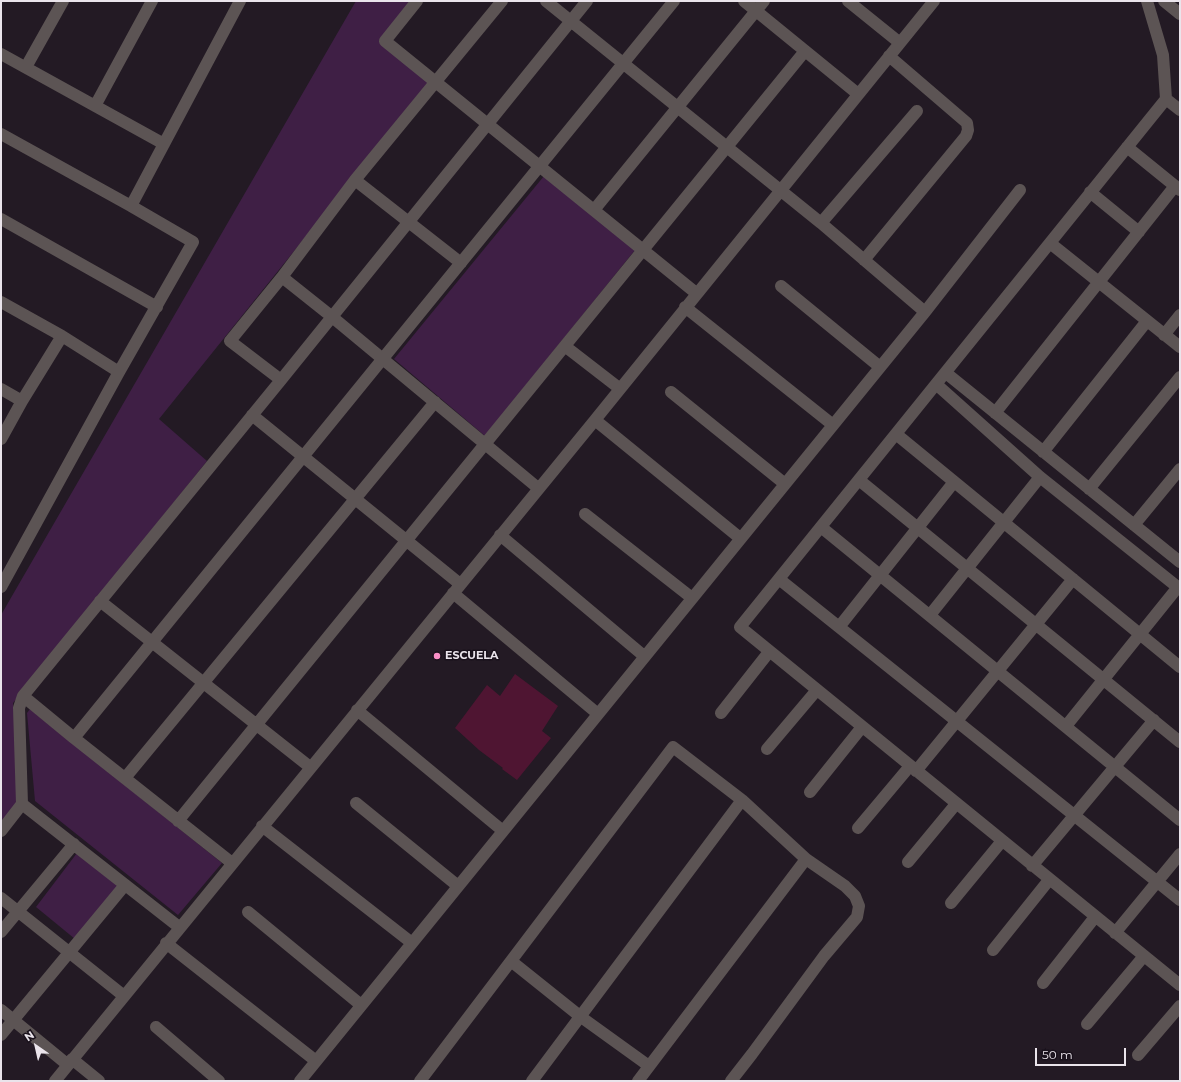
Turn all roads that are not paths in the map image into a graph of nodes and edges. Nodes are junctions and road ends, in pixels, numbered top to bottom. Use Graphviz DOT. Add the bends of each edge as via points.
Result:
graph roads {
  1 [pos="63,1"];
  2 [pos="152,1"];
  3 [pos="240,1"];
  4 [pos="417,1"];
  5 [pos="502,1"];
  6 [pos="546,1"];
  7 [pos="587,1"];
  8 [pos="674,1"];
  9 [pos="744,1"];
  10 [pos="764,1"];
  11 [pos="848,1"];
  12 [pos="934,1"];
  13 [pos="1147,1"];
  14 [pos="1164,1"];
  15 [pos="756,11"];
  16 [pos="1180,14"];
  17 [pos="571,21"];
  18 [pos="900,43"];
  19 [pos="805,51"];
  20 [pos="1,54"];
  21 [pos="889,56"];
  22 [pos="623,64"];
  23 [pos="26,67"];
  24 [pos="436,82"];
  25 [pos="858,94"];
  26 [pos="1166,99"];
  27 [pos="94,106"];
  28 [pos="677,107"];
  29 [pos="1180,110"];
  30 [pos="917,111"];
  31 [pos="487,124"];
  32 [pos="1,134"];
  33 [pos="164,144"];
  34 [pos="727,147"];
  35 [pos="1127,148"];
  36 [pos="540,166"];
  37 [pos="355,180"];
  38 [pos="1178,188"];
  39 [pos="780,190"];
  40 [pos="1020,190"];
  41 [pos="1090,192"];
  42 [pos="131,206"];
  43 [pos="594,210"];
  44 [pos="1,219"];
  45 [pos="408,222"];
  46 [pos="821,223"];
  47 [pos="1139,232"];
  48 [pos="1050,243"];
  49 [pos="644,251"];
  50 [pos="864,260"];
  51 [pos="461,263"];
  52 [pos="282,277"];
  53 [pos="1099,282"];
  54 [pos="781,286"];
  55 [pos="696,293"];
  56 [pos="1,302"];
  57 [pos="157,307"];
  58 [pos="685,307"];
  59 [pos="925,312"];
  60 [pos="1180,315"];
  61 [pos="332,316"];
  62 [pos="1148,321"];
  63 [pos="1164,335"];
  64 [pos="62,336"];
  65 [pos="566,347"];
  66 [pos="1180,347"];
  67 [pos="383,359"];
  68 [pos="880,366"];
  69 [pos="119,372"];
  70 [pos="946,373"];
  71 [pos="1180,377"];
  72 [pos="281,380"];
  73 [pos="936,384"];
  74 [pos="619,388"];
  75 [pos="1,389"];
  76 [pos="671,392"];
  77 [pos="22,401"];
  78 [pos="435,402"];
  79 [pos="995,413"];
  80 [pos="252,416"];
  81 [pos="595,420"];
  82 [pos="833,425"];
  83 [pos="896,434"];
  84 [pos="1,439"];
  85 [pos="486,445"];
  86 [pos="1043,452"];
  87 [pos="303,457"];
  88 [pos="1180,469"];
  89 [pos="1040,477"];
  90 [pos="858,480"];
  91 [pos="954,482"];
  92 [pos="785,484"];
  93 [pos="538,488"];
  94 [pos="1089,489"];
  95 [pos="355,499"];
  96 [pos="585,514"];
  97 [pos="1004,523"];
  98 [pos="1134,525"];
  99 [pos="821,527"];
  100 [pos="917,528"];
  101 [pos="500,535"];
  102 [pos="740,538"];
  103 [pos="407,541"];
  104 [pos="1180,562"];
  105 [pos="968,569"];
  106 [pos="880,574"];
  107 [pos="779,579"];
  108 [pos="1073,579"];
  109 [pos="1,586"];
  110 [pos="1179,588"];
  111 [pos="456,589"];
  112 [pos="692,598"];
  113 [pos="100,601"];
  114 [pos="930,615"];
  115 [pos="1036,624"];
  116 [pos="839,626"];
  117 [pos="1140,634"];
  118 [pos="152,642"];
  119 [pos="769,652"];
  120 [pos="644,656"];
  121 [pos="1180,667"];
  122 [pos="998,671"];
  123 [pos="1104,680"];
  124 [pos="203,683"];
  125 [pos="816,691"];
  126 [pos="23,696"];
  127 [pos="357,710"];
  128 [pos="721,713"];
  129 [pos="598,714"];
  130 [pos="1154,720"];
  131 [pos="957,722"];
  132 [pos="256,725"];
  133 [pos="1066,726"];
  134 [pos="862,727"];
  135 [pos="74,738"];
  136 [pos="1180,742"];
  137 [pos="767,749"];
  138 [pos="310,767"];
  139 [pos="1115,767"];
  140 [pos="913,769"];
  141 [pos="125,778"];
  142 [pos="810,792"];
  143 [pos="742,800"];
  144 [pos="356,803"];
  145 [pos="22,804"];
  146 [pos="956,804"];
  147 [pos="1074,815"];
  148 [pos="1180,820"];
  149 [pos="178,821"];
  150 [pos="262,826"];
  151 [pos="858,828"];
  152 [pos="1,830"];
  153 [pos="503,831"];
  154 [pos="1002,841"];
  155 [pos="74,844"];
  156 [pos="1180,854"];
  157 [pos="806,859"];
  158 [pos="908,862"];
  159 [pos="232,864"];
  160 [pos="1032,866"];
  161 [pos="1049,880"];
  162 [pos="1157,882"];
  163 [pos="125,885"];
  164 [pos="458,886"];
  165 [pos="1,898"];
  166 [pos="1180,900"];
  167 [pos="951,904"];
  168 [pos="18,912"];
  169 [pos="248,912"];
  170 [pos="1095,918"];
  171 [pos="180,927"];
  172 [pos="1,932"];
  173 [pos="1115,933"];
  174 [pos="412,943"];
  175 [pos="166,944"];
  176 [pos="993,950"];
  177 [pos="69,953"];
  178 [pos="1144,956"];
  179 [pos="511,961"];
  180 [pos="1042,983"];
  181 [pos="1180,985"];
  182 [pos="124,996"];
  183 [pos="361,1005"];
  184 [pos="1180,1006"];
  185 [pos="1,1010"];
  186 [pos="581,1017"];
  187 [pos="13,1020"];
  188 [pos="1087,1024"];
  189 [pos="156,1027"];
  190 [pos="1,1035"];
  191 [pos="1138,1055"];
  192 [pos="316,1061"];
  193 [pos="70,1062"];
  194 [pos="649,1066"];
  195 [pos="54,1081"];
  196 [pos="99,1081"];
  197 [pos="219,1081"];
  198 [pos="300,1081"];
  199 [pos="420,1081"];
  200 [pos="532,1081"];
  201 [pos="638,1081"];
  202 [pos="731,1081"];
  1 -- 23 [label="street"];
  2 -- 27 [label="street"];
  3 -- 33 [label="street"];
  4 -- 24 [label="street" via="385,41"];
  5 -- 24 [label="street"];
  6 -- 17 [label="street"];
  7 -- 17 [label="street"];
  8 -- 22 [label="street"];
  9 -- 15 [label="street"];
  10 -- 15 [label="street"];
  11 -- 18 [label="street"];
  12 -- 18 [label="street"];
  13 -- 26 [label="street" via="1163,55"];
  14 -- 16 [label="street"];
  15 -- 19 [label="street"];
  15 -- 28 [label="street"];
  17 -- 22 [label="street"];
  17 -- 31 [label="street"];
  18 -- 21 [label="street"];
  19 -- 25 [label="street"];
  19 -- 34 [label="street"];
  20 -- 23 [label="street"];
  21 -- 25 [label="street"];
  21 -- 50 [label="street" via="966,123 968,130 966,136"];
  22 -- 28 [label="street"];
  22 -- 36 [label="street"];
  23 -- 27 [label="street"];
  24 -- 31 [label="street"];
  24 -- 37 [label="street"];
  25 -- 39 [label="street"];
  26 -- 29 [label="street"];
  26 -- 35 [label="street"];
  27 -- 33 [label="street"];
  28 -- 34 [label="street"];
  28 -- 43 [label="street"];
  30 -- 46 [label="street"];
  31 -- 36 [label="street"];
  31 -- 45 [label="street"];
  32 -- 42 [label="street"];
  33 -- 42 [label="street"];
  34 -- 39 [label="street"];
  34 -- 49 [label="street"];
  35 -- 38 [label="street"];
  35 -- 41 [label="street"];
  36 -- 43 [label="street"];
  36 -- 51 [label="street"];
  37 -- 45 [label="street"];
  37 -- 52 [label="street"];
  38 -- 47 [label="street"];
  39 -- 46 [label="street"];
  39 -- 55 [label="street"];
  40 -- 59 [label="street"];
  41 -- 47 [label="street"];
  41 -- 48 [label="street"];
  42 -- 57 [label="street" via="193,242"];
  43 -- 49 [label="street"];
  44 -- 57 [label="street"];
  45 -- 51 [label="street"];
  45 -- 61 [label="street"];
  46 -- 50 [label="street"];
  47 -- 53 [label="street"];
  48 -- 53 [label="street"];
  48 -- 70 [label="street"];
  49 -- 55 [label="street"];
  49 -- 65 [label="street"];
  50 -- 59 [label="street"];
  51 -- 67 [label="street"];
  52 -- 61 [label="street"];
  52 -- 72 [label="street" via="230,341"];
  53 -- 62 [label="street"];
  53 -- 79 [label="street"];
  54 -- 68 [label="street"];
  55 -- 58 [label="street"];
  56 -- 64 [label="street"];
  57 -- 69 [label="street"];
  58 -- 74 [label="street"];
  58 -- 82 [label="street"];
  59 -- 68 [label="street"];
  60 -- 63 [label="street"];
  61 -- 67 [label="street"];
  61 -- 72 [label="street"];
  62 -- 63 [label="street"];
  62 -- 86 [label="street"];
  63 -- 66 [label="street"];
  64 -- 69 [label="street"];
  64 -- 77 [label="street"];
  65 -- 74 [label="street"];
  65 -- 85 [label="street"];
  67 -- 78 [label="street"];
  67 -- 87 [label="street"];
  68 -- 82 [label="street"];
  69 -- 109 [label="street"];
  70 -- 73 [label="street"];
  70 -- 79 [label="street"];
  71 -- 94 [label="street"];
  72 -- 80 [label="street"];
  73 -- 83 [label="street"];
  73 -- 89 [label="street"];
  74 -- 81 [label="street"];
  75 -- 77 [label="street"];
  76 -- 92 [label="street"];
  77 -- 84 [label="street"];
  78 -- 85 [label="street"];
  78 -- 95 [label="street"];
  79 -- 86 [label="street"];
  80 -- 87 [label="street"];
  80 -- 113 [label="street"];
  81 -- 93 [label="street"];
  81 -- 102 [label="street"];
  82 -- 92 [label="street"];
  83 -- 90 [label="street"];
  83 -- 91 [label="street"];
  85 -- 93 [label="street"];
  85 -- 103 [label="street"];
  86 -- 94 [label="street"];
  87 -- 95 [label="street"];
  87 -- 118 [label="street"];
  88 -- 98 [label="street"];
  89 -- 97 [label="street"];
  89 -- 110 [label="street"];
  90 -- 99 [label="street"];
  90 -- 100 [label="street"];
  91 -- 97 [label="street"];
  91 -- 100 [label="street"];
  92 -- 102 [label="street"];
  93 -- 101 [label="street"];
  94 -- 98 [label="street"];
  95 -- 103 [label="street"];
  95 -- 124 [label="street"];
  96 -- 112 [label="street"];
  97 -- 105 [label="street"];
  97 -- 108 [label="street"];
  98 -- 104 [label="street"];
  99 -- 106 [label="street"];
  99 -- 107 [label="street"];
  100 -- 105 [label="street"];
  100 -- 106 [label="street"];
  101 -- 111 [label="street"];
  101 -- 120 [label="street"];
  102 -- 112 [label="street"];
  103 -- 111 [label="street"];
  103 -- 132 [label="street"];
  105 -- 114 [label="street"];
  105 -- 115 [label="street"];
  106 -- 114 [label="street"];
  106 -- 116 [label="street"];
  107 -- 116 [label="street"];
  107 -- 119 [label="street" via="740,627"];
  108 -- 115 [label="street"];
  108 -- 117 [label="street"];
  110 -- 117 [label="street"];
  111 -- 127 [label="street"];
  111 -- 129 [label="street"];
  112 -- 120 [label="street"];
  113 -- 118 [label="street"];
  113 -- 126 [label="street"];
  114 -- 122 [label="street"];
  115 -- 122 [label="street"];
  115 -- 123 [label="street"];
  116 -- 131 [label="street"];
  117 -- 121 [label="street"];
  117 -- 123 [label="street"];
  118 -- 124 [label="street"];
  118 -- 135 [label="street"];
  119 -- 125 [label="street"];
  119 -- 128 [label="street"];
  120 -- 129 [label="street"];
  122 -- 131 [label="street"];
  122 -- 133 [label="street"];
  123 -- 130 [label="street"];
  123 -- 133 [label="street"];
  124 -- 132 [label="street"];
  124 -- 141 [label="street"];
  125 -- 134 [label="street"];
  125 -- 137 [label="street"];
  126 -- 135 [label="street"];
  126 -- 145 [label="street" via="19,708"];
  127 -- 138 [label="street"];
  127 -- 153 [label="street"];
  129 -- 153 [label="street"];
  130 -- 136 [label="street"];
  130 -- 139 [label="street"];
  131 -- 140 [label="street"];
  131 -- 147 [label="street"];
  132 -- 138 [label="street"];
  132 -- 149 [label="street"];
  133 -- 139 [label="street"];
  134 -- 140 [label="street"];
  134 -- 142 [label="street"];
  135 -- 141 [label="street"];
  138 -- 150 [label="street"];
  139 -- 147 [label="street"];
  139 -- 148 [label="street"];
  140 -- 146 [label="street"];
  140 -- 151 [label="street"];
  141 -- 149 [label="street"];
  143 -- 157 [label="street"];
  143 -- 179 [label="street" via="673,747"];
  143 -- 186 [label="street"];
  144 -- 164 [label="street"];
  145 -- 152 [label="street"];
  145 -- 155 [label="street"];
  146 -- 154 [label="street"];
  146 -- 158 [label="street"];
  147 -- 160 [label="street"];
  147 -- 162 [label="street"];
  149 -- 159 [label="street"];
  150 -- 159 [label="street"];
  150 -- 174 [label="street"];
  153 -- 164 [label="street"];
  154 -- 160 [label="street"];
  154 -- 167 [label="street"];
  155 -- 163 [label="street"];
  155 -- 168 [label="street"];
  156 -- 162 [label="street"];
  157 -- 194 [label="street"];
  157 -- 202 [label="street" via="855,896 860,906 857,917 824,956"];
  159 -- 171 [label="street"];
  160 -- 161 [label="street"];
  161 -- 170 [label="street"];
  161 -- 176 [label="street"];
  162 -- 166 [label="street"];
  162 -- 173 [label="street"];
  163 -- 171 [label="street"];
  163 -- 177 [label="street"];
  164 -- 174 [label="street"];
  165 -- 168 [label="street"];
  168 -- 172 [label="street"];
  168 -- 177 [label="street"];
  169 -- 183 [label="street"];
  170 -- 173 [label="street"];
  170 -- 180 [label="street"];
  171 -- 175 [label="street"];
  173 -- 178 [label="street"];
  174 -- 183 [label="street"];
  175 -- 182 [label="street"];
  175 -- 192 [label="street"];
  177 -- 182 [label="street"];
  177 -- 187 [label="street"];
  178 -- 181 [label="street"];
  178 -- 188 [label="street"];
  179 -- 186 [label="street"];
  179 -- 199 [label="street"];
  182 -- 193 [label="street"];
  183 -- 192 [label="street"];
  184 -- 191 [label="street"];
  185 -- 187 [label="street"];
  186 -- 194 [label="street"];
  186 -- 200 [label="street"];
  187 -- 190 [label="street"];
  187 -- 193 [label="street"];
  189 -- 197 [label="street"];
  192 -- 198 [label="street"];
  193 -- 195 [label="street"];
  193 -- 196 [label="street"];
  194 -- 201 [label="street"];
}
